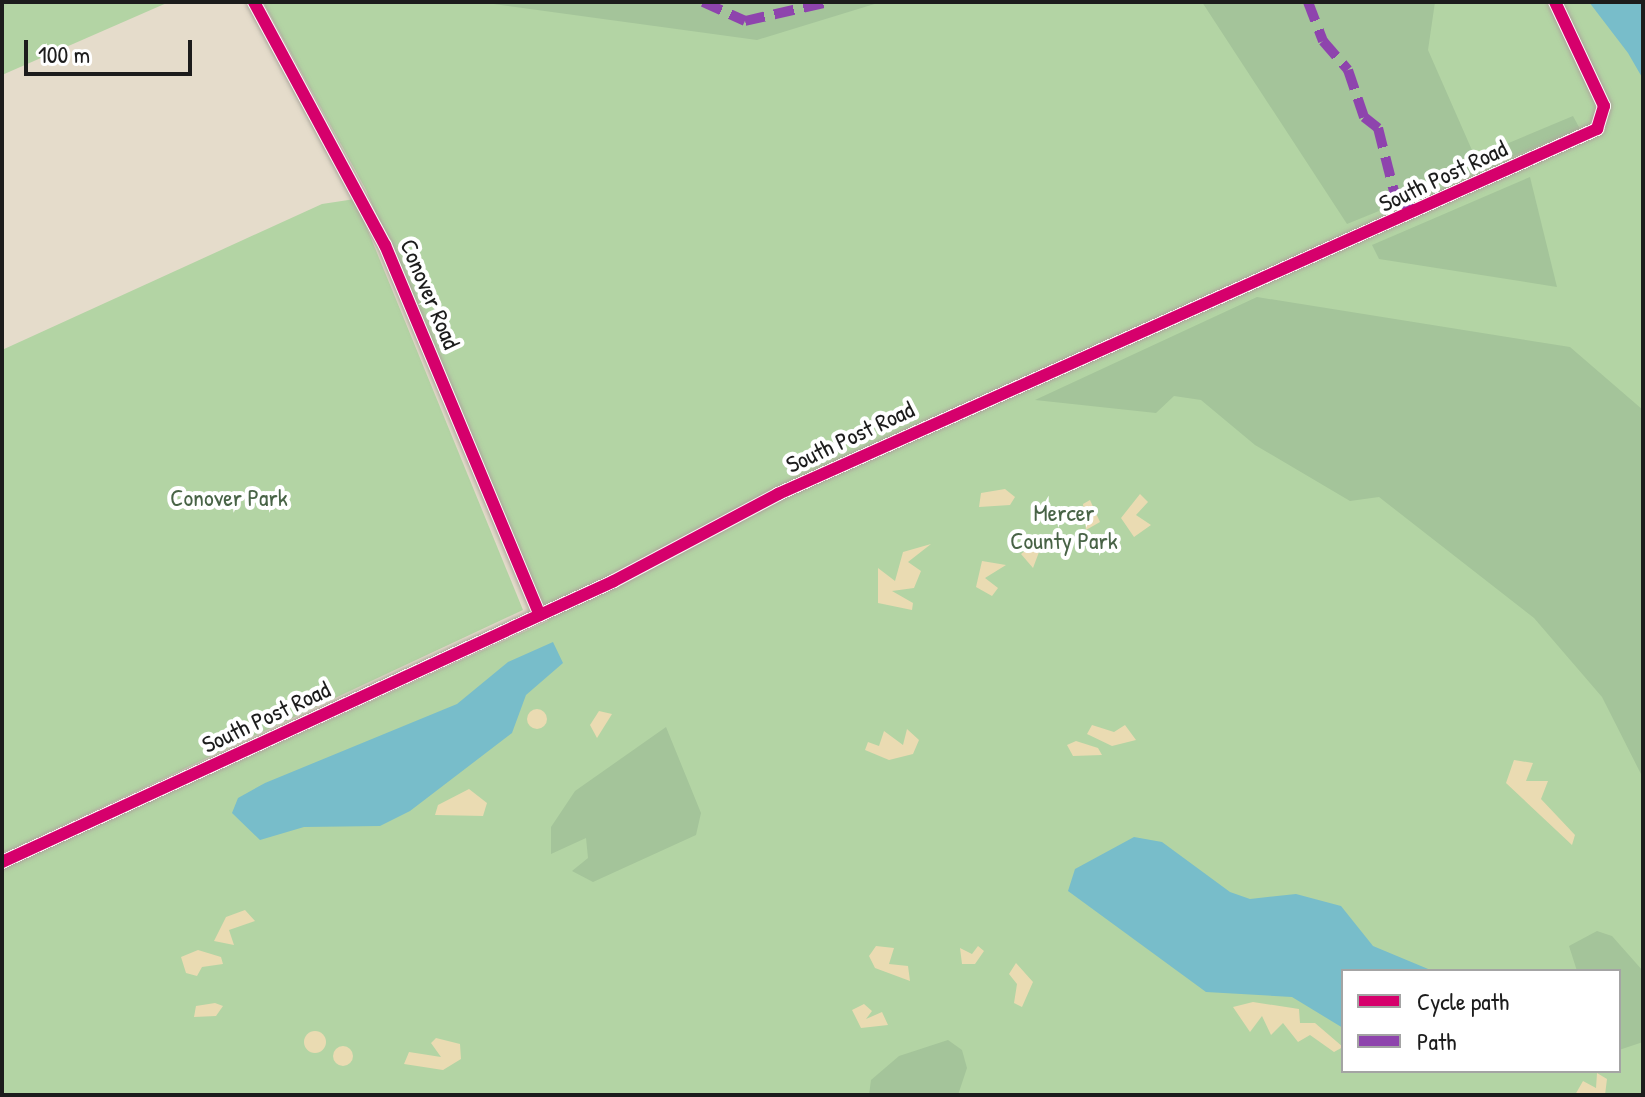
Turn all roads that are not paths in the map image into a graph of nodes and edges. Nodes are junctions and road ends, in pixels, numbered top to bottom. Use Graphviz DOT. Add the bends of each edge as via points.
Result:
graph roads {
  1 [pos="254,2"];
  2 [pos="1555,2"];
  3 [pos="540,615"];
  4 [pos="2,862"];
  1 -- 3 [label="street, Conover Road" via="385,245"];
  2 -- 3 [label="street, South Post Road" via="1604,106 1597,129 820,475"];
  3 -- 4 [label="street, South Post Road"];
}
